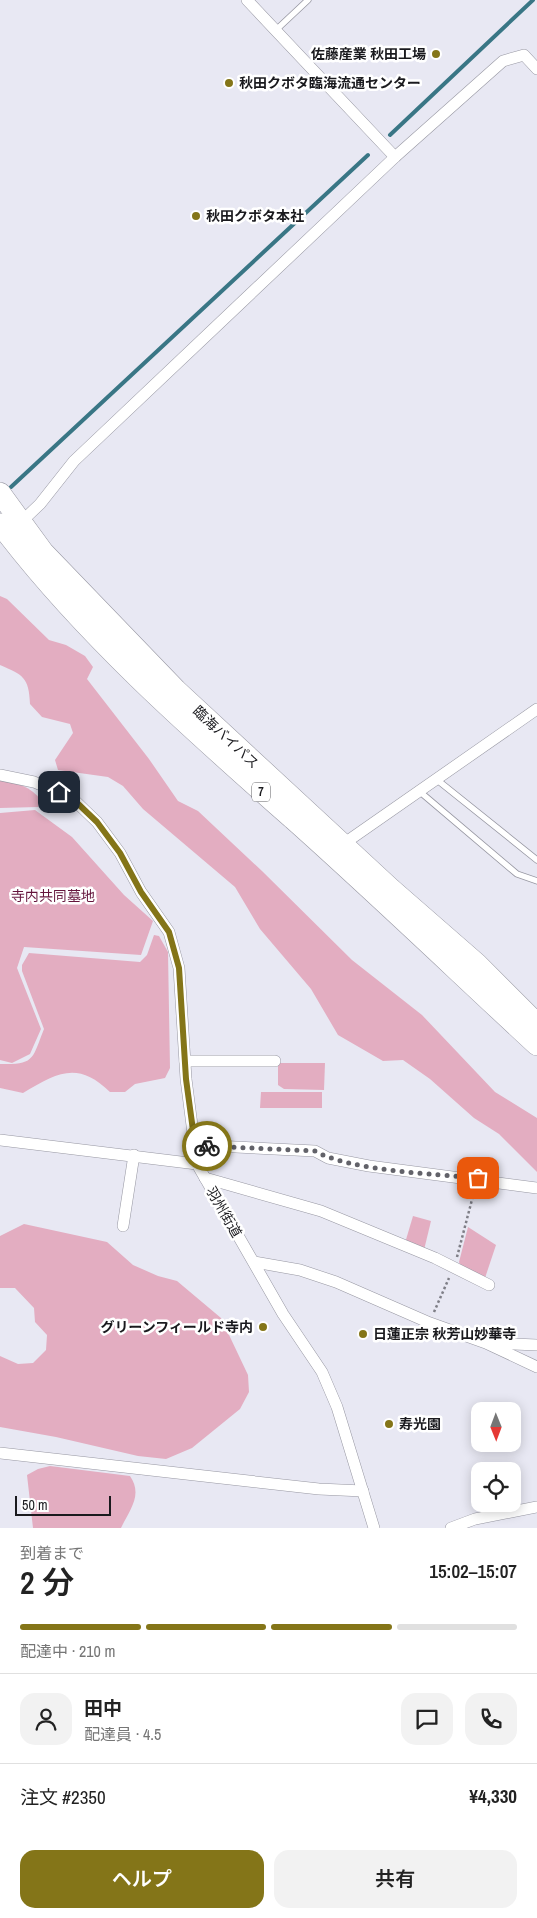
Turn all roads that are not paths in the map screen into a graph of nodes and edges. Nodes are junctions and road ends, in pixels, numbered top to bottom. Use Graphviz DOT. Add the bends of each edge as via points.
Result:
graph roads {
  1 [pos="247,0"];
  2 [pos="308,0"];
  3 [pos="276,30"];
  4 [pos="537,68"];
  5 [pos="395,157"];
  6 [pos="0,493"];
  7 [pos="10,527"];
  8 [pos="537,709"];
  9 [pos="0,775"];
  10 [pos="436,779"];
  11 [pos="419,791"];
  12 [pos="336,849"];
  13 [pos="537,860"];
  14 [pos="537,881"];
  15 [pos="537,1024"];
  16 [pos="537,1046"];
  17 [pos="185,1061"];
  18 [pos="275,1061"];
  19 [pos="0,1140"];
  20 [pos="195,1145"];
  21 [pos="134,1155"];
  22 [pos="197,1164"];
  23 [pos="205,1178"];
  24 [pos="537,1188"];
  25 [pos="123,1226"];
  26 [pos="254,1262"];
  27 [pos="489,1285"];
  28 [pos="486,1343"];
  29 [pos="537,1345"];
  30 [pos="537,1367"];
  31 [pos="0,1453"];
  32 [pos="363,1491"];
  33 [pos="537,1507"];
  34 [pos="374,1528"];
  35 [pos="451,1528"];
  1 -- 3 [label="street"];
  2 -- 3 [label="lane"];
  3 -- 5 [label="street"];
  4 -- 5 [label="street" via="524,55 503,62"];
  5 -- 7 [label="street" via="74,461 40,504"];
  6 -- 7 [label="highway, 臨海バイパス / 7"];
  7 -- 12 [label="highway, 臨海バイパス / 7" via="44,578 214,751"];
  8 -- 10 [label="street"];
  9 -- 17 [label="street, 羽州街道" via="34,782 72,798 97,822 120,853 141,892 169,932 179,968"];
  10 -- 11 [label="street"];
  10 -- 13 [label="lane"];
  11 -- 12 [label="street"];
  11 -- 14 [label="lane" via="517,874"];
  12 -- 15 [label="highway, 臨海バイパス / 7" via="477,964"];
  12 -- 16 [label="highway, 臨海バイパス / 7"];
  17 -- 18 [label="street"];
  17 -- 20 [label="street, 羽州街道"];
  19 -- 21 [label="street"];
  20 -- 22 [label="street, 羽州街道"];
  20 -- 24 [label="street" via="315,1151 328,1158 369,1166"];
  21 -- 22 [label="street"];
  21 -- 25 [label="street"];
  22 -- 23 [label="street, 羽州街道"];
  23 -- 26 [label="street, 羽州街道"];
  23 -- 27 [label="street" via="321,1211"];
  26 -- 28 [label="street" via="300,1270 336,1282 430,1323"];
  26 -- 32 [label="street, 羽州街道" via="283,1314 322,1372 337,1407"];
  28 -- 29 [label="street"];
  28 -- 30 [label="street"];
  31 -- 32 [label="street"];
  32 -- 34 [label="street, 羽州街道"];
  33 -- 35 [label="street" via="475,1519"];
}
